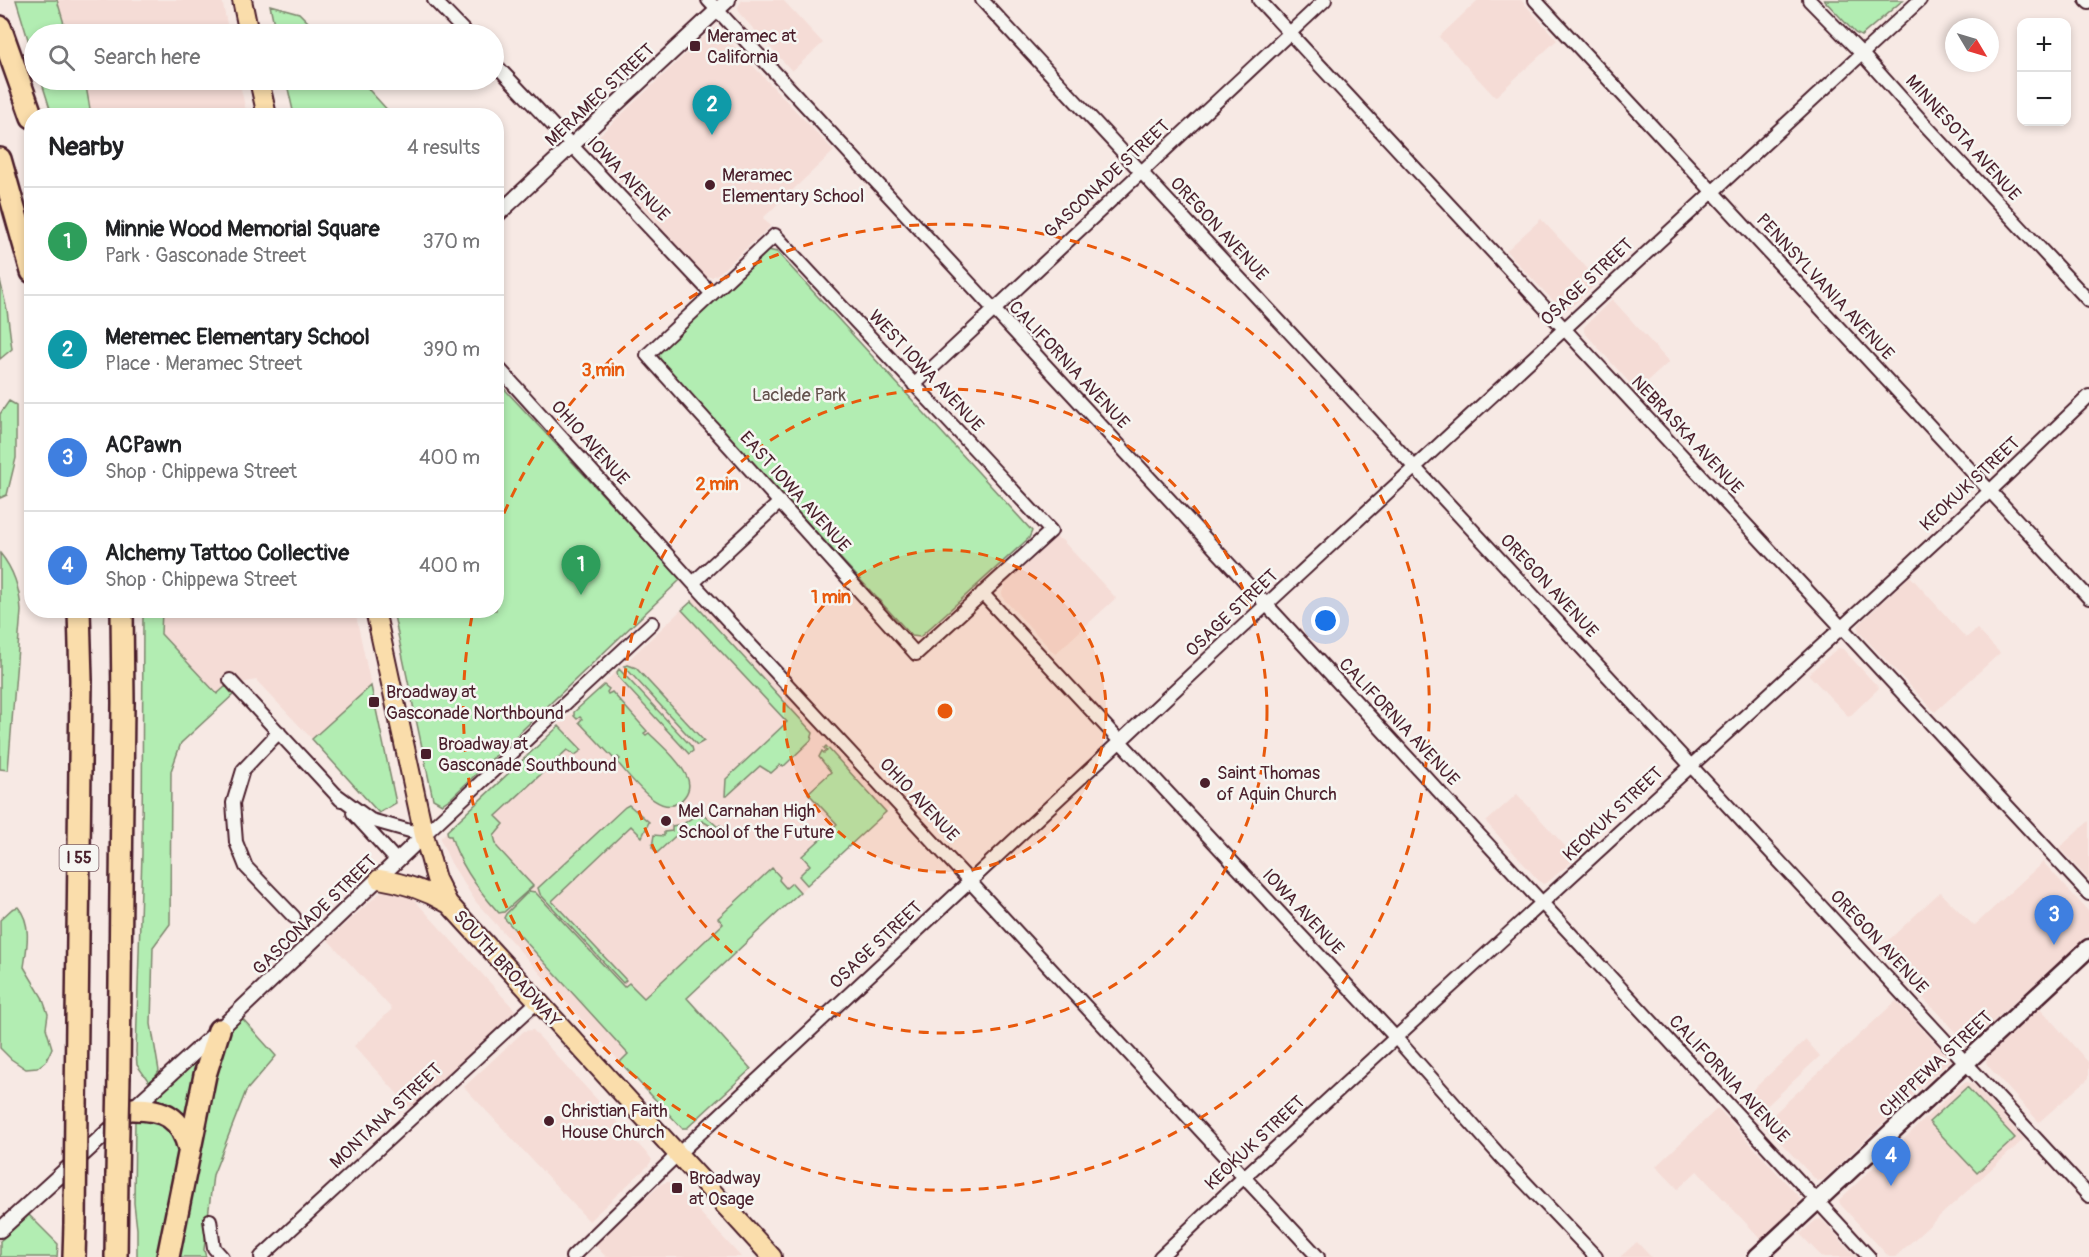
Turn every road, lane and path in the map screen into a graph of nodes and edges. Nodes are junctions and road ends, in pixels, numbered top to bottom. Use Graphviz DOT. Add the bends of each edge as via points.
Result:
graph roads {
  1 [pos="242,0"];
  2 [pos="434,0"];
  3 [pos="728,0"];
  4 [pos="982,0"];
  5 [pos="1259,0"];
  6 [pos="1325,0"];
  7 [pos="1535,0"];
  8 [pos="1809,0"];
  9 [pos="1920,0"];
  10 [pos="712,5"];
  11 [pos="247,24"];
  12 [pos="457,24"];
  13 [pos="0,27"];
  14 [pos="1290,33"];
  15 [pos="1862,54"];
  16 [pos="504,74"];
  17 [pos="261,90"];
  18 [pos="29,108"];
  19 [pos="265,108"];
  20 [pos="571,146"];
  21 [pos="0,159"];
  22 [pos="1142,172"];
  23 [pos="1712,191"];
  24 [pos="504,209"];
  25 [pos="24,244"];
  26 [pos="712,294"];
  27 [pos="2089,301"];
  28 [pos="994,310"];
  29 [pos="1564,328"];
  30 [pos="504,374"];
  31 [pos="914,385"];
  32 [pos="2089,396"];
  33 [pos="1416,468"];
  34 [pos="1990,491"];
  35 [pos="780,502"];
  36 [pos="693,583"];
  37 [pos="982,593"];
  38 [pos="2089,598"];
  39 [pos="1267,604"];
  40 [pos="80,618"];
  41 [pos="122,618"];
  42 [pos="377,618"];
  43 [pos="652,623"];
  44 [pos="1841,628"];
  45 [pos="231,680"];
  46 [pos="279,732"];
  47 [pos="1120,742"];
  48 [pos="1691,766"];
  49 [pos="337,795"];
  50 [pos="424,835"];
  51 [pos="397,861"];
  52 [pos="379,879"];
  53 [pos="970,882"];
  54 [pos="2089,894"];
  55 [pos="448,903"];
  56 [pos="1542,903"];
  57 [pos="294,917"];
  58 [pos="2089,948"];
  59 [pos="537,1002"];
  60 [pos="219,1030"];
  61 [pos="1396,1038"];
  62 [pos="1965,1063"];
  63 [pos="133,1109"];
  64 [pos="189,1149"];
  65 [pos="677,1155"];
  66 [pos="1244,1177"];
  67 [pos="2089,1196"];
  68 [pos="1818,1201"];
  69 [pos="210,1220"];
  70 [pos="0,1230"];
  71 [pos="74,1257"];
  72 [pos="116,1257"];
  73 [pos="168,1257"];
  74 [pos="222,1257"];
  75 [pos="261,1257"];
  76 [pos="572,1257"];
  77 [pos="772,1257"];
  78 [pos="1160,1257"];
  79 [pos="1318,1257"];
  80 [pos="1596,1257"];
  81 [pos="1757,1257"];
  82 [pos="1869,1257"];
  1 -- 11 [label="main road"];
  2 -- 12 [label="street"];
  3 -- 10 [label="street, MERAMEC STREET"];
  4 -- 22 [label="street, OREGON AVENUE"];
  5 -- 14 [label="street, NEBRASKA AVENUE"];
  6 -- 14 [label="street, GASCONADE STREET"];
  7 -- 23 [label="street, PENNSYLVANIA AVENUE"];
  8 -- 15 [label="street, MINNESOTA AVENUE"];
  9 -- 15 [label="street, OSAGE STREET"];
  10 -- 20 [label="street, MERAMEC STREET"];
  10 -- 28 [label="street, CALIFORNIA AVENUE"];
  13 -- 18 [label="highway"];
  14 -- 22 [label="street, GASCONADE STREET"];
  14 -- 29 [label="street, NEBRASKA AVENUE"];
  15 -- 23 [label="street, OSAGE STREET"];
  15 -- 27 [label="street, MINNESOTA AVENUE"];
  16 -- 20 [label="street, IOWA AVENUE"];
  17 -- 19 [label="main road"];
  20 -- 24 [label="street, MERAMEC STREET"];
  20 -- 26 [label="street, IOWA AVENUE"];
  21 -- 25 [label="highway"];
  22 -- 28 [label="street, GASCONADE STREET"];
  22 -- 33 [label="street, OREGON AVENUE"];
  23 -- 29 [label="street, OSAGE STREET"];
  23 -- 34 [label="street, PENNSYLVANIA AVENUE"];
  26 -- 31 [label="street, WEST IOWA AVENUE" via="775,235"];
  26 -- 35 [label="street, EAST IOWA AVENUE" via="647,355"];
  28 -- 31 [label="street, GASCONADE STREET"];
  28 -- 39 [label="street, CALIFORNIA AVENUE"];
  29 -- 33 [label="street, OSAGE STREET"];
  29 -- 44 [label="street, NEBRASKA AVENUE"];
  30 -- 36 [label="street, OHIO AVENUE"];
  31 -- 37 [label="street, WEST IOWA AVENUE" via="1051,531"];
  32 -- 34 [label="street, KEOKUK STREET"];
  33 -- 39 [label="street, OSAGE STREET"];
  33 -- 48 [label="street, OREGON AVENUE"];
  34 -- 38 [label="street, PENNSYLVANIA AVENUE"];
  34 -- 44 [label="street, KEOKUK STREET"];
  35 -- 36 [label="street"];
  35 -- 37 [label="street, EAST IOWA AVENUE" via="916,654"];
  36 -- 53 [label="street, OHIO AVENUE"];
  37 -- 47 [label="street, IOWA AVENUE"];
  39 -- 47 [label="street, OSAGE STREET"];
  39 -- 56 [label="street, CALIFORNIA AVENUE"];
  40 -- 71 [label="highway, I 55, bridge"];
  41 -- 72 [label="highway, I 55, bridge"];
  42 -- 50 [label="main road, SOUTH BROADWAY"];
  43 -- 50 [label="street, GASCONADE STREET"];
  44 -- 48 [label="street, KEOKUK STREET"];
  44 -- 54 [label="street, NEBRASKA AVENUE"];
  45 -- 46 [label="street"];
  46 -- 49 [label="street"];
  46 -- 57 [label="street" via="243,770 233,803 236,842 246,867"];
  47 -- 53 [label="street, OSAGE STREET"];
  47 -- 61 [label="street, IOWA AVENUE"];
  48 -- 56 [label="street, KEOKUK STREET"];
  48 -- 62 [label="street, OREGON AVENUE"];
  49 -- 50 [label="street" via="371,820"];
  49 -- 51 [label="street"];
  50 -- 51 [label="street, GASCONADE STREET"];
  50 -- 55 [label="main road, SOUTH BROADWAY" via="436,879"];
  51 -- 52 [label="street, GASCONADE STREET"];
  52 -- 55 [label="main road" via="406,883"];
  52 -- 60 [label="street, GASCONADE STREET"];
  53 -- 65 [label="street, OSAGE STREET"];
  53 -- 66 [label="street, OHIO AVENUE"];
  55 -- 59 [label="main road, SOUTH BROADWAY"];
  56 -- 61 [label="street, KEOKUK STREET"];
  56 -- 68 [label="street, CALIFORNIA AVENUE"];
  58 -- 62 [label="main road, CHIPPEWA STREET"];
  59 -- 65 [label="main road, SOUTH BROADWAY"];
  59 -- 75 [label="street, MONTANA STREET"];
  60 -- 63 [label="street, GASCONADE STREET"];
  60 -- 64 [label="highway"];
  61 -- 66 [label="street, KEOKUK STREET"];
  61 -- 80 [label="street, IOWA AVENUE"];
  62 -- 67 [label="street, OREGON AVENUE"];
  62 -- 68 [label="main road, CHIPPEWA STREET"];
  63 -- 64 [label="highway" via="153,1109 171,1118 182,1130"];
  63 -- 70 [label="street, GASCONADE STREET"];
  64 -- 73 [label="highway"];
  65 -- 76 [label="street, OSAGE STREET"];
  65 -- 77 [label="main road, SOUTH BROADWAY"];
  66 -- 78 [label="street, KEOKUK STREET"];
  66 -- 79 [label="street, OHIO AVENUE"];
  68 -- 81 [label="main road, CHIPPEWA STREET"];
  68 -- 82 [label="street, CALIFORNIA AVENUE"];
  69 -- 74 [label="street" via="214,1248"];
}
